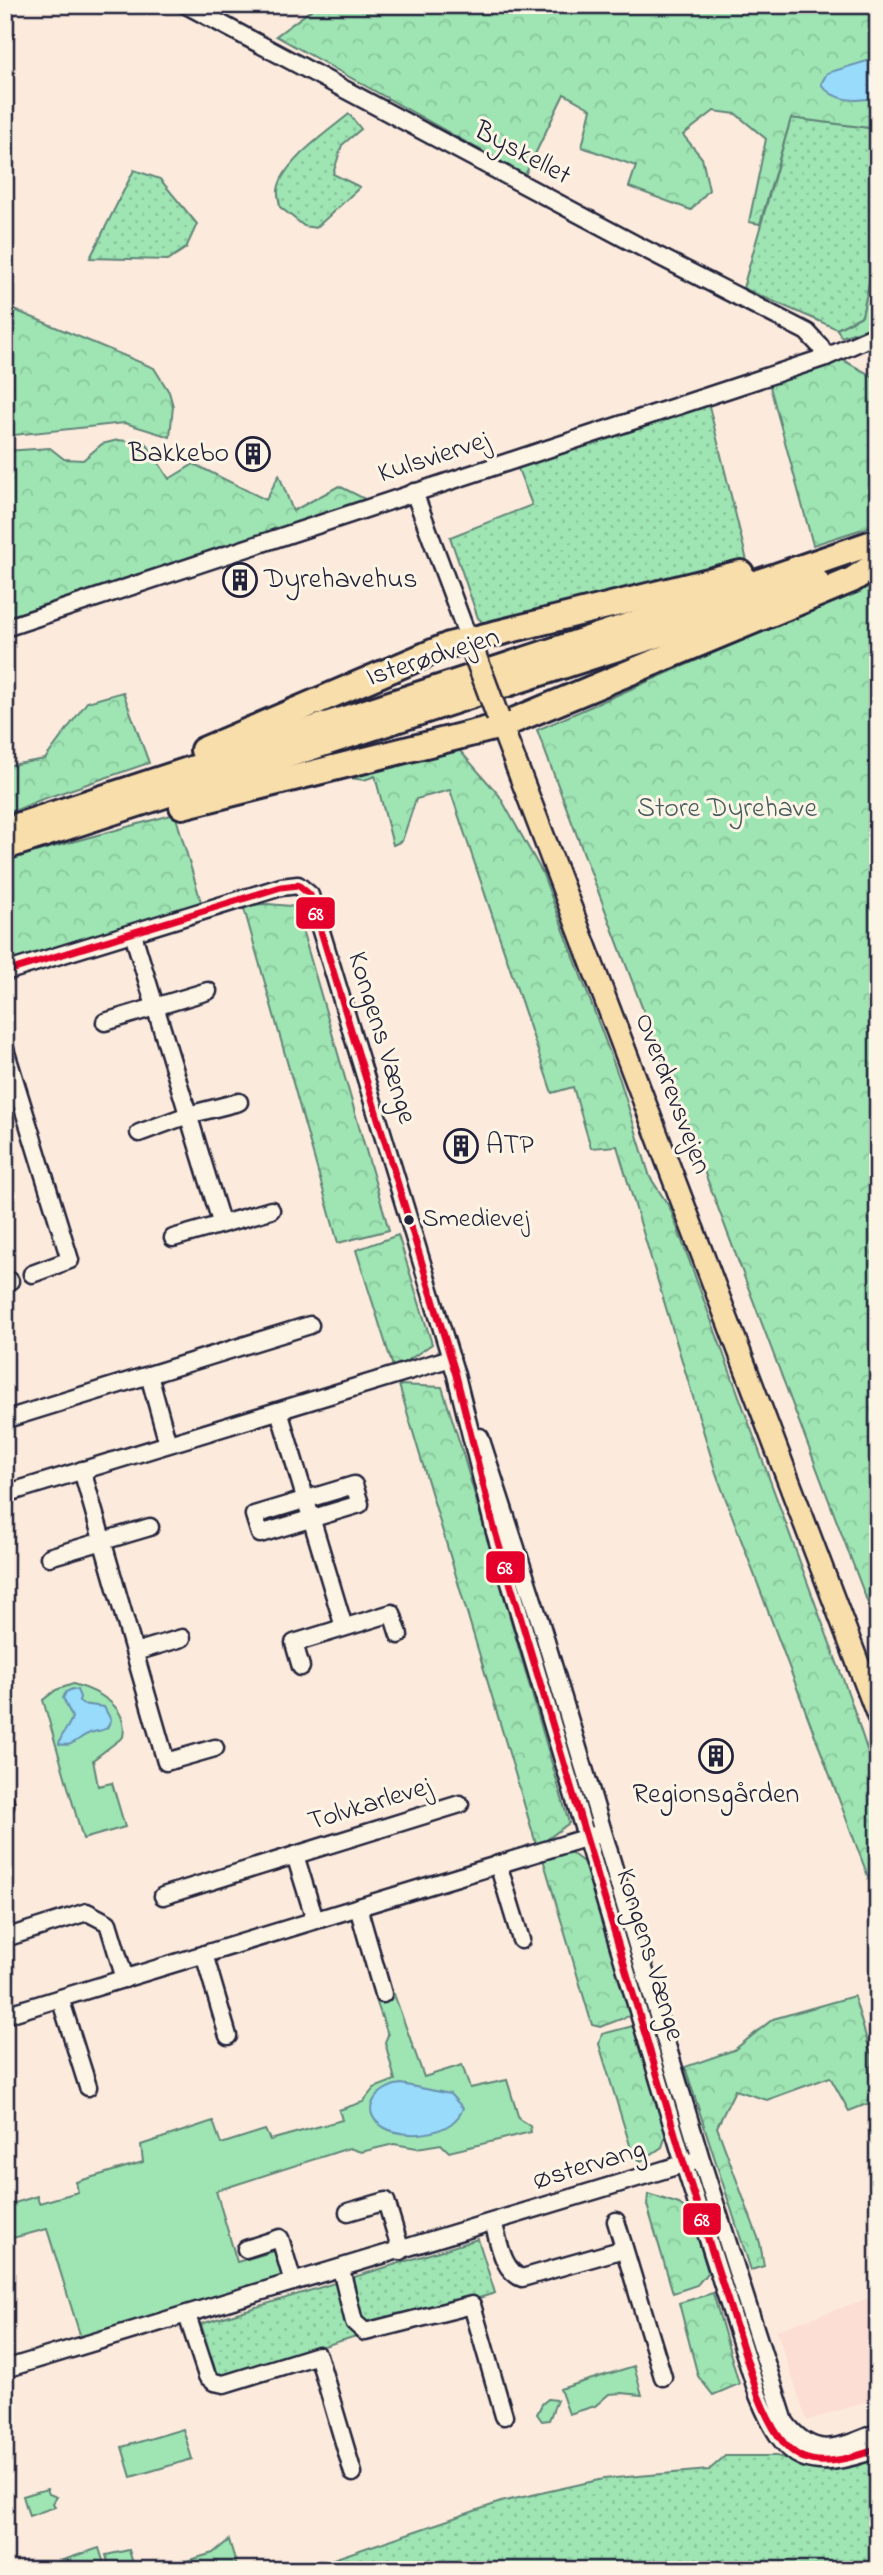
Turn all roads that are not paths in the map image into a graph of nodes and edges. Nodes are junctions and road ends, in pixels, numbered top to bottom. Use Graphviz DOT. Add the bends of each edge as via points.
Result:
graph roads {
  1 [pos="186,5"];
  2 [pos="878,334"];
  3 [pos="826,357"];
  4 [pos="414,492"];
  5 [pos="878,541"];
  6 [pos="823,560"];
  7 [pos="878,561"];
  8 [pos="5,628"];
  9 [pos="471,645"];
  10 [pos="500,722"];
  11 [pos="64,819"];
  12 [pos="5,830"];
  13 [pos="5,847"];
  14 [pos="133,934"];
  15 [pos="5,972"];
  16 [pos="208,991"];
  17 [pos="156,1005"];
  18 [pos="105,1022"];
  19 [pos="5,1049"];
  20 [pos="239,1102"];
  21 [pos="188,1115"];
  22 [pos="139,1133"];
  23 [pos="271,1210"];
  24 [pos="221,1222"];
  25 [pos="173,1238"];
  26 [pos="32,1274"];
  27 [pos="310,1325"];
  28 [pos="451,1358"];
  29 [pos="149,1375"];
  30 [pos="456,1376"];
  31 [pos="279,1411"];
  32 [pos="10,1418"];
  33 [pos="168,1444"];
  34 [pos="82,1470"];
  35 [pos="5,1494"];
  36 [pos="305,1499"];
  37 [pos="311,1518"];
  38 [pos="150,1527"];
  39 [pos="103,1541"];
  40 [pos="49,1557"];
  41 [pos="344,1628"];
  42 [pos="399,1635"];
  43 [pos="182,1638"];
  44 [pos="135,1652"];
  45 [pos="301,1667"];
  46 [pos="878,1716"];
  47 [pos="215,1748"];
  48 [pos="460,1804"];
  49 [pos="604,1832"];
  50 [pos="586,1838"];
  51 [pos="295,1855"];
  52 [pos="498,1864"];
  53 [pos="163,1896"];
  54 [pos="358,1907"];
  55 [pos="315,1920"];
  56 [pos="5,1938"];
  57 [pos="521,1940"];
  58 [pos="204,1954"];
  59 [pos="125,1979"];
  60 [pos="383,1994"];
  61 [pos="60,1998"];
  62 [pos="5,2015"];
  63 [pos="228,2036"];
  64 [pos="88,2087"];
  65 [pos="701,2159"];
  66 [pos="684,2165"];
  67 [pos="348,2212"];
  68 [pos="616,2221"];
  69 [pos="493,2222"];
  70 [pos="246,2249"];
  71 [pos="624,2249"];
  72 [pos="401,2251"];
  73 [pos="341,2269"];
  74 [pos="293,2282"];
  75 [pos="187,2315"];
  76 [pos="5,2369"];
  77 [pos="663,2377"];
  78 [pos="504,2416"];
  79 [pos="878,2432"];
  80 [pos="878,2449"];
  81 [pos="353,2473"];
  1 -- 3 [label="street, Byskellet" via="807,332"];
  2 -- 3 [label="street, Kulsviervej"];
  3 -- 4 [label="street, Kulsviervej"];
  4 -- 8 [label="street, Kulsviervej"];
  4 -- 9 [label="street, Overdrevsvejen"];
  5 -- 6 [label="highway, Isterødvejen"];
  6 -- 9 [label="highway" via="789,561"];
  6 -- 11 [label="highway, Isterødvejen"];
  7 -- 10 [label="highway" via="852,580"];
  7 -- 11 [label="highway, Isterødvejen"];
  9 -- 10 [label="main road, Overdrevsvejen, bridge"];
  9 -- 11 [label="highway" via="449,645 112,784"];
  10 -- 11 [label="highway" via="90,827"];
  10 -- 46 [label="main road, Overdrevsvejen"];
  11 -- 12 [label="highway, Isterødvejen"];
  11 -- 13 [label="highway, Isterødvejen"];
  14 -- 15 [label="street, Kongens Vænge"];
  14 -- 17 [label="street"];
  14 -- 28 [label="street, Kongens Vænge" via="281,887 298,885 310,895"];
  16 -- 17 [label="street"];
  17 -- 18 [label="street"];
  17 -- 21 [label="street"];
  19 -- 26 [label="street" via="70,1260"];
  20 -- 21 [label="street"];
  21 -- 22 [label="street"];
  21 -- 24 [label="street"];
  23 -- 24 [label="street"];
  24 -- 25 [label="street"];
  27 -- 29 [label="street"];
  28 -- 30 [label="street, Kongens Vænge"];
  28 -- 31 [label="street"];
  29 -- 32 [label="street"];
  29 -- 33 [label="street"];
  30 -- 49 [label="street, Kongens Vænge" via="489,1464"];
  30 -- 50 [label="street, Kongens Vænge" via="485,1494"];
  31 -- 33 [label="street"];
  31 -- 36 [label="street"];
  33 -- 34 [label="street"];
  34 -- 35 [label="street"];
  34 -- 39 [label="street"];
  36 -- 37 [label="street"];
  36 -- 37 [label="street" via="354,1485 360,1504"];
  36 -- 37 [label="street" via="254,1515 260,1534"];
  37 -- 41 [label="street"];
  38 -- 39 [label="street"];
  39 -- 40 [label="street"];
  39 -- 44 [label="street"];
  41 -- 42 [label="street" via="392,1613"];
  41 -- 45 [label="street" via="293,1643"];
  43 -- 44 [label="street"];
  44 -- 47 [label="street" via="166,1762"];
  48 -- 51 [label="street, Tolvkarlevej"];
  49 -- 50 [label="street"];
  49 -- 65 [label="street, Kongens Vænge"];
  50 -- 52 [label="street"];
  50 -- 66 [label="street, Kongens Vænge"];
  51 -- 53 [label="street, Tolvkarlevej"];
  51 -- 55 [label="street, Tolvkarlevej"];
  52 -- 54 [label="street"];
  52 -- 57 [label="street"];
  54 -- 55 [label="street"];
  54 -- 60 [label="street"];
  55 -- 58 [label="street"];
  56 -- 59 [label="street" via="87,1913 108,1923"];
  58 -- 59 [label="street"];
  58 -- 63 [label="street"];
  59 -- 61 [label="street"];
  61 -- 62 [label="street"];
  61 -- 64 [label="street"];
  65 -- 66 [label="street, Østervang"];
  65 -- 79 [label="street, Kongens Vænge" via="785,2423 797,2438 827,2448"];
  66 -- 69 [label="street, Østervang"];
  66 -- 80 [label="street, Kongens Vænge" via="770,2426 795,2454 810,2460 844,2460"];
  67 -- 72 [label="street" via="386,2201"];
  68 -- 71 [label="street"];
  69 -- 71 [label="street" via="508,2270 522,2278"];
  69 -- 72 [label="street, Østervang"];
  70 -- 74 [label="street" via="280,2238"];
  71 -- 77 [label="street"];
  72 -- 73 [label="street, Østervang"];
  73 -- 74 [label="street, Østervang"];
  73 -- 78 [label="street" via="355,2322 365,2332 472,2305"];
  74 -- 75 [label="street, Østervang"];
  75 -- 76 [label="street, Østervang"];
  75 -- 81 [label="street" via="207,2376 214,2382 224,2384 318,2355"];
}
